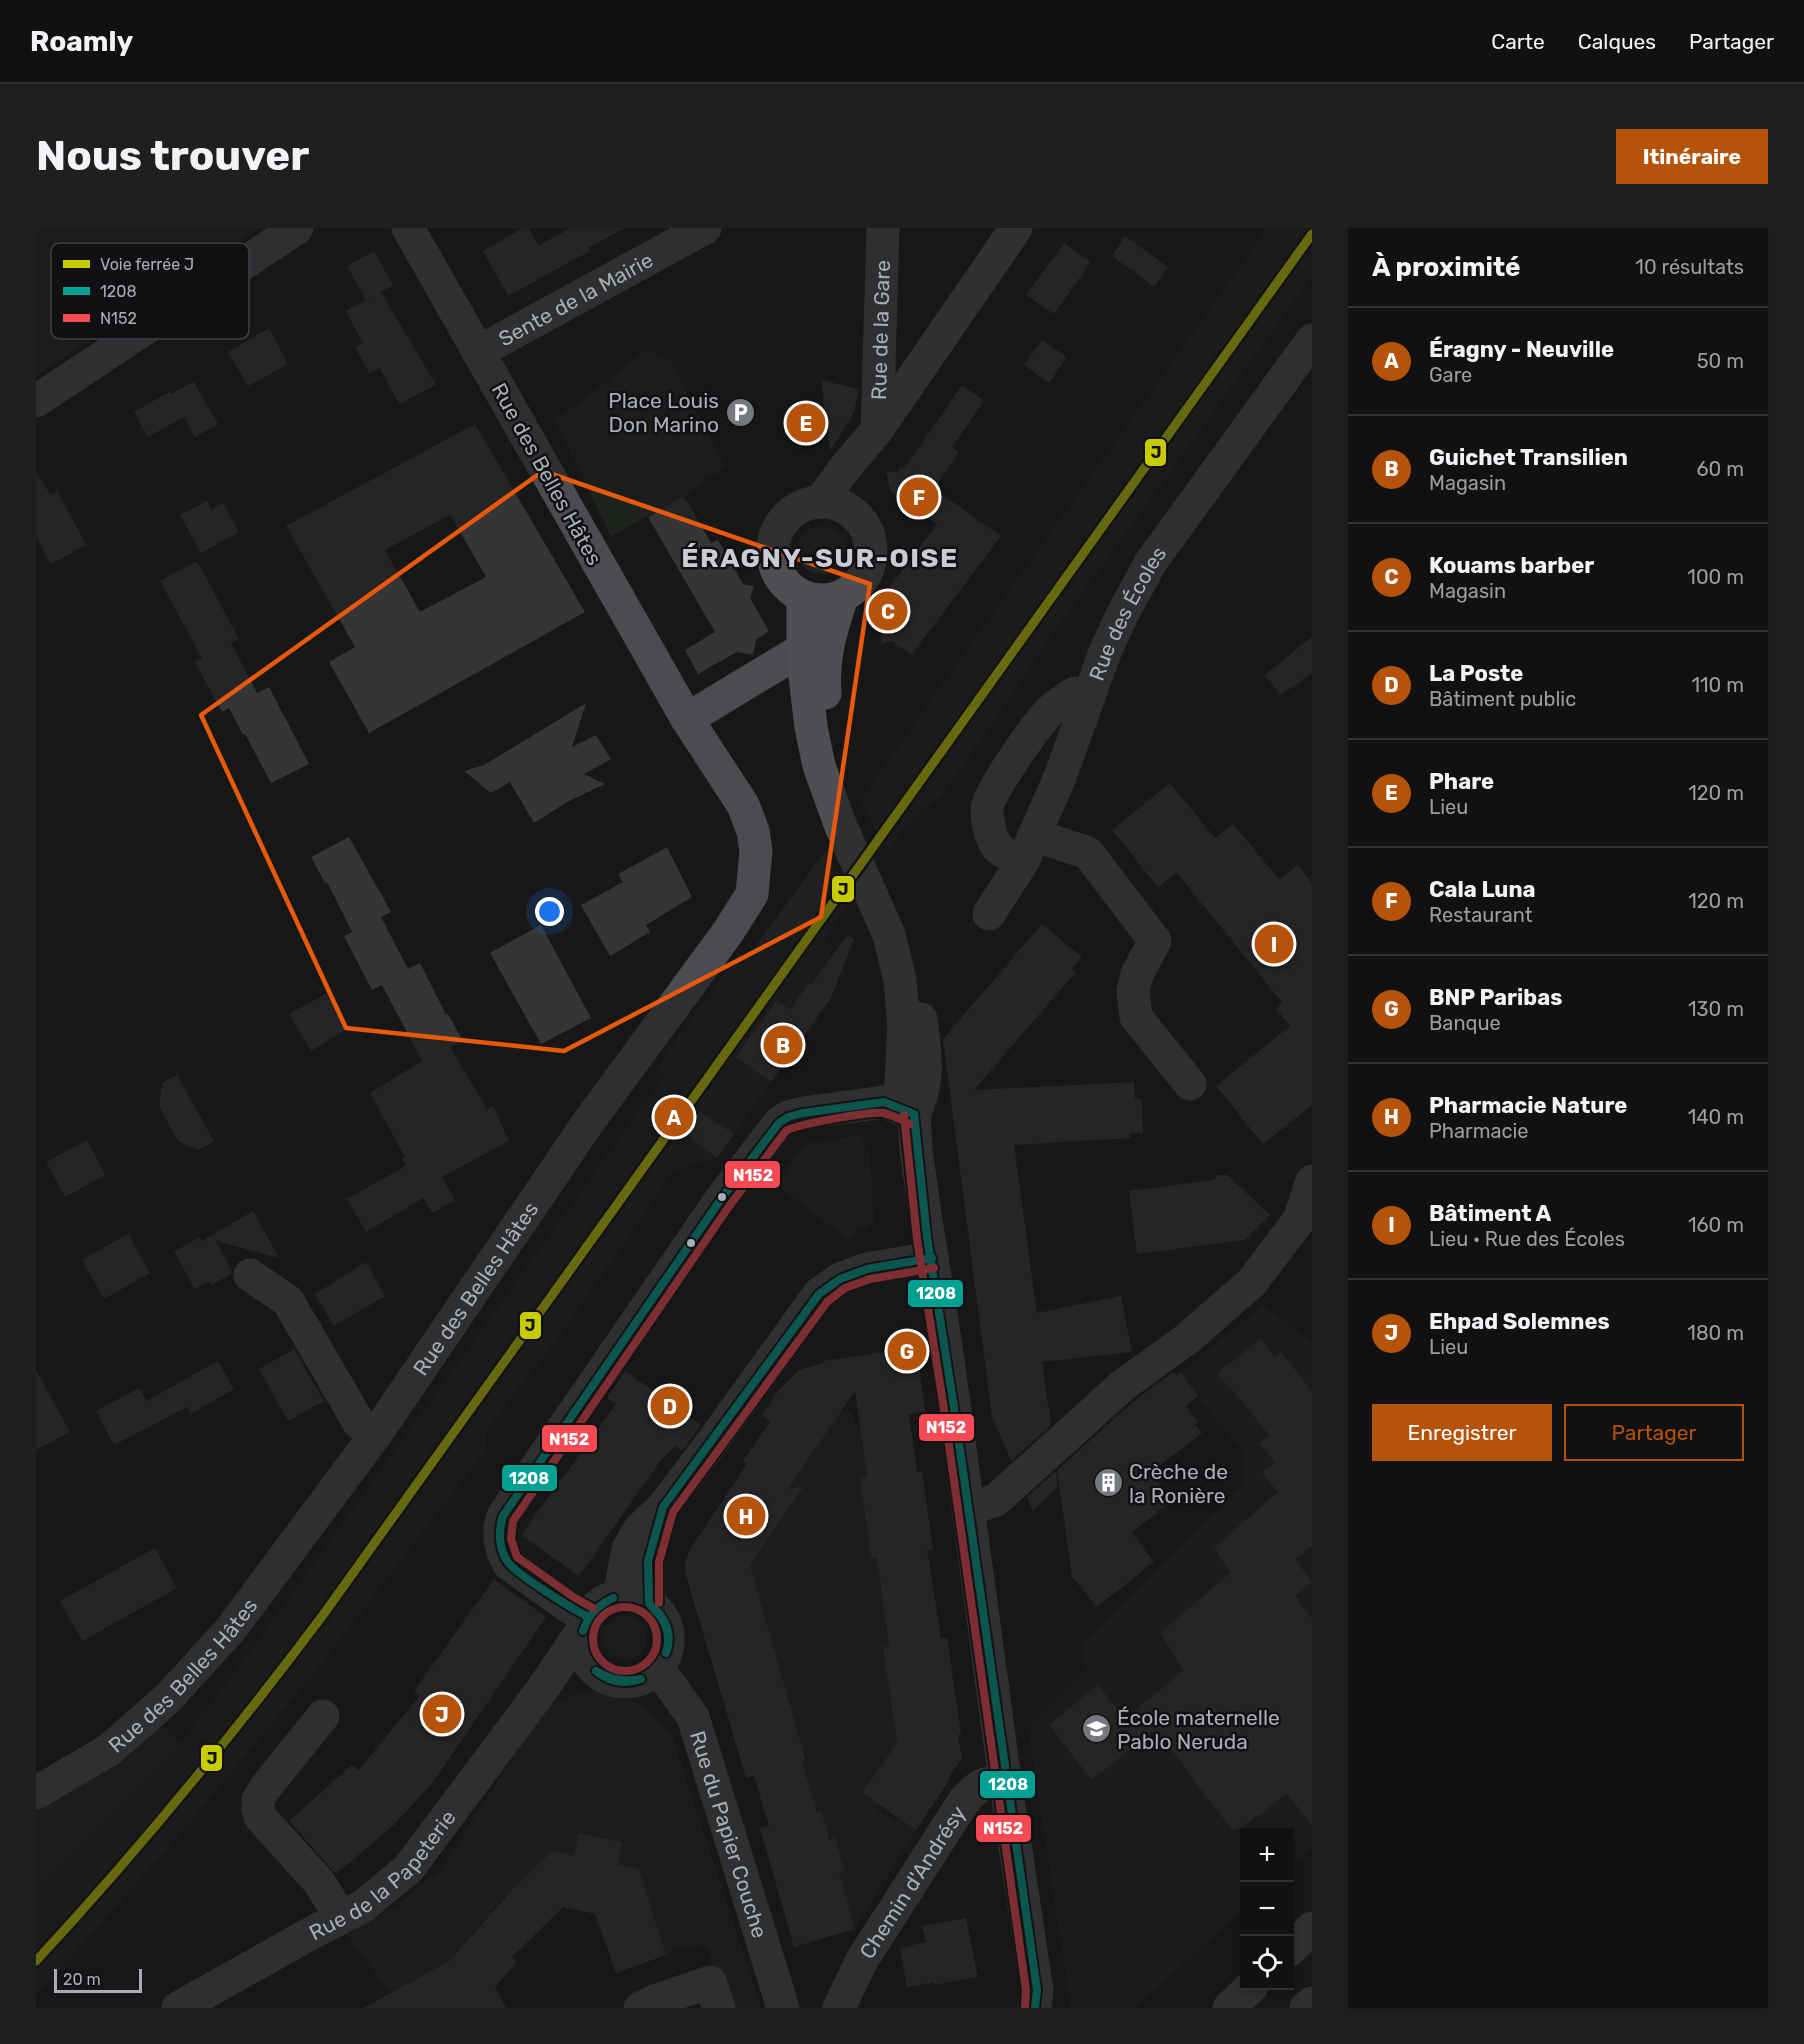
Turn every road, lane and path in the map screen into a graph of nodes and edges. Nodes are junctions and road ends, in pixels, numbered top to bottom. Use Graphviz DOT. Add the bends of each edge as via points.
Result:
graph roads {
  1 [pos="297,228"];
  2 [pos="408,228"];
  3 [pos="705,228"];
  4 [pos="883,228"];
  5 [pos="1016,228"];
  6 [pos="249,260"];
  7 [pos="130,339"];
  8 [pos="1312,340"];
  9 [pos="478,352"];
  10 [pos="36,401"];
  11 [pos="877,430"];
  12 [pos="835,506"];
  13 [pos="803,597"];
  14 [pos="842,597"];
  15 [pos="803,649"];
  16 [pos="1089,697"];
  17 [pos="687,718"];
  18 [pos="1029,848"];
  19 [pos="989,914"];
  20 [pos="1190,1084"];
  21 [pos="914,1114"];
  22 [pos="1312,1181"];
  23 [pos="1306,1223"];
  24 [pos="932,1258"];
  25 [pos="250,1275"];
  26 [pos="376,1434"];
  27 [pos="969,1509"];
  28 [pos="634,1600"];
  29 [pos="585,1623"];
  30 [pos="658,1668"];
  31 [pos="603,1677"];
  32 [pos="541,1691"];
  33 [pos="323,1716"];
  34 [pos="1005,1780"];
  35 [pos="36,1793"];
  36 [pos="341,1918"];
  37 [pos="1312,1928"];
  38 [pos="1294,1946"];
  39 [pos="1248,1990"];
  40 [pos="1039,2002"];
  41 [pos="1312,2003"];
  42 [pos="178,2008"];
  43 [pos="640,2008"];
  44 [pos="719,2008"];
  45 [pos="783,2008"];
  46 [pos="839,2008"];
  47 [pos="1229,2008"];
  48 [pos="1306,2008"];
  1 -- 6 [label="street"];
  2 -- 9 [label="street, Rue des Belles Hâtes"];
  3 -- 9 [label="street, Sente de la Mairie"];
  4 -- 11 [label="street, Rue de la Gare"];
  5 -- 11 [label="main road"];
  7 -- 10 [label="street"];
  8 -- 16 [label="street, Rue des Écoles" via="1151,562 1118,623"];
  9 -- 17 [label="street, Rue des Belles Hâtes"];
  11 -- 12 [label="main road" via="844,469"];
  12 -- 13 [label="main road" via="805,504 779,526 773,542 778,575"];
  12 -- 14 [label="main road" via="860,520 872,548 864,577"];
  13 -- 14 [label="main road"];
  13 -- 15 [label="main road"];
  14 -- 21 [label="main road" via="826,648 826,711 851,807 902,919 914,962 926,1083"];
  15 -- 17 [label="street"];
  15 -- 21 [label="main road" via="819,766 889,935 904,1025 901,1083"];
  16 -- 18 [label="street, Rue des Écoles"];
  16 -- 18 [label="street" via="1075,693 1048,714 1000,780 987,807 995,844 1006,853"];
  17 -- 26 [label="street, Rue des Belles Hâtes" via="743,805 753,831 756,851 752,894 587,1124"];
  18 -- 19 [label="street, Rue des Écoles"];
  18 -- 20 [label="street" via="1088,853 1155,941 1137,974 1133,991 1136,1017"];
  21 -- 24 [label="main road"];
  21 -- 29 [label="street" via="884,1102 803,1113 779,1123 721,1199 503,1516 500,1540 509,1564 569,1606"];
  22 -- 23 [label="street"];
  23 -- 27 [label="street" via="1252,1282 1188,1338 1122,1386 996,1500"];
  24 -- 27 [label="main road"];
  24 -- 28 [label="street" via="867,1269 840,1279 819,1294 708,1449 663,1507 639,1530 628,1549"];
  25 -- 26 [label="street" via="288,1301 358,1423"];
  26 -- 35 [label="street, Rue des Belles Hâtes" via="230,1630 168,1698 109,1750"];
  27 -- 34 [label="main road"];
  28 -- 29 [label="street" via="607,1600 596,1607"];
  28 -- 30 [label="street" via="660,1613 667,1626 666,1656"];
  29 -- 31 [label="street" via="585,1657"];
  29 -- 32 [label="street, Rue de la Papeterie"];
  30 -- 31 [label="street" via="632,1682"];
  30 -- 45 [label="street, Rue du Papier Couche" via="693,1717"];
  31 -- 32 [label="street"];
  32 -- 36 [label="street, Rue de la Papeterie" via="408,1869 362,1907"];
  33 -- 36 [label="street" via="265,1788 258,1800 258,1810 265,1825 319,1882"];
  34 -- 40 [label="main road"];
  34 -- 46 [label="street, Chemin d'Andrésy" via="984,1783 964,1801 862,1960"];
  36 -- 42 [label="street, Rue de la Papeterie"];
  37 -- 38 [label="main road"];
  39 -- 47 [label="main road"];
  41 -- 48 [label="main road"];
  43 -- 44 [label="street" via="710,1982"];
}
